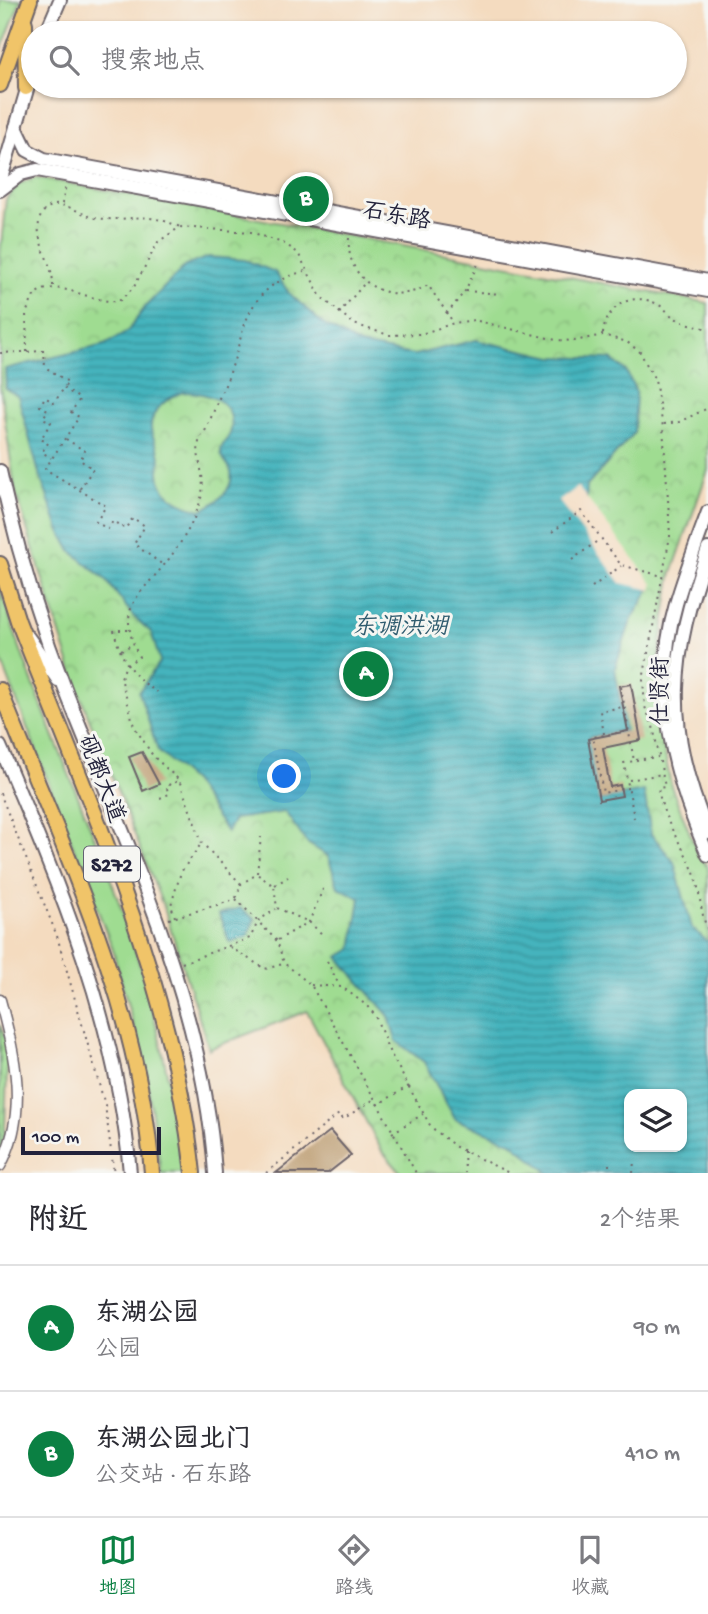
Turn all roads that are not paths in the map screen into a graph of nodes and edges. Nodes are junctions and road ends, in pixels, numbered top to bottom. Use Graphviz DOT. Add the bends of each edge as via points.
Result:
graph roads {
  1 [pos="60,0"];
  2 [pos="51,21"];
  3 [pos="21,26"];
  4 [pos="0,85"];
  5 [pos="23,98"];
  6 [pos="16,127"];
  7 [pos="41,165"];
  8 [pos="0,182"];
  9 [pos="0,190"];
  10 [pos="708,281"];
  11 [pos="708,291"];
  12 [pos="0,471"];
  13 [pos="708,512"];
  14 [pos="708,549"];
  15 [pos="0,564"];
  16 [pos="18,621"];
  17 [pos="0,690"];
  18 [pos="68,695"];
  19 [pos="0,746"];
  20 [pos="708,833"];
  21 [pos="708,855"];
  22 [pos="0,1000"];
  23 [pos="0,1166"];
  24 [pos="130,1173"];
  25 [pos="152,1173"];
  26 [pos="192,1173"];
  27 [pos="215,1173"];
  1 -- 2 [label="street"];
  3 -- 4 [label="main road"];
  5 -- 6 [label="street"];
  6 -- 7 [label="street"];
  6 -- 8 [label="street"];
  7 -- 9 [label="street"];
  7 -- 10 [label="street, 石东路"];
  7 -- 11 [label="street, 石东路" via="69,176"];
  12 -- 18 [label="street" via="22,560"];
  13 -- 21 [label="street" via="675,606 666,667 674,764"];
  14 -- 20 [label="street, 仕贤街" via="686,610 676,666 683,759"];
  15 -- 16 [label="main road, 砚都大道 / S272"];
  16 -- 18 [label="street"];
  16 -- 26 [label="main road, 砚都大道 / S272" via="151,971 181,1091"];
  17 -- 25 [label="main road, S272" via="116,985 143,1098"];
  18 -- 27 [label="street" via="172,966 204,1082"];
  19 -- 24 [label="street" via="94,989 117,1078"];
  22 -- 23 [label="street" via="19,1111"];
}
